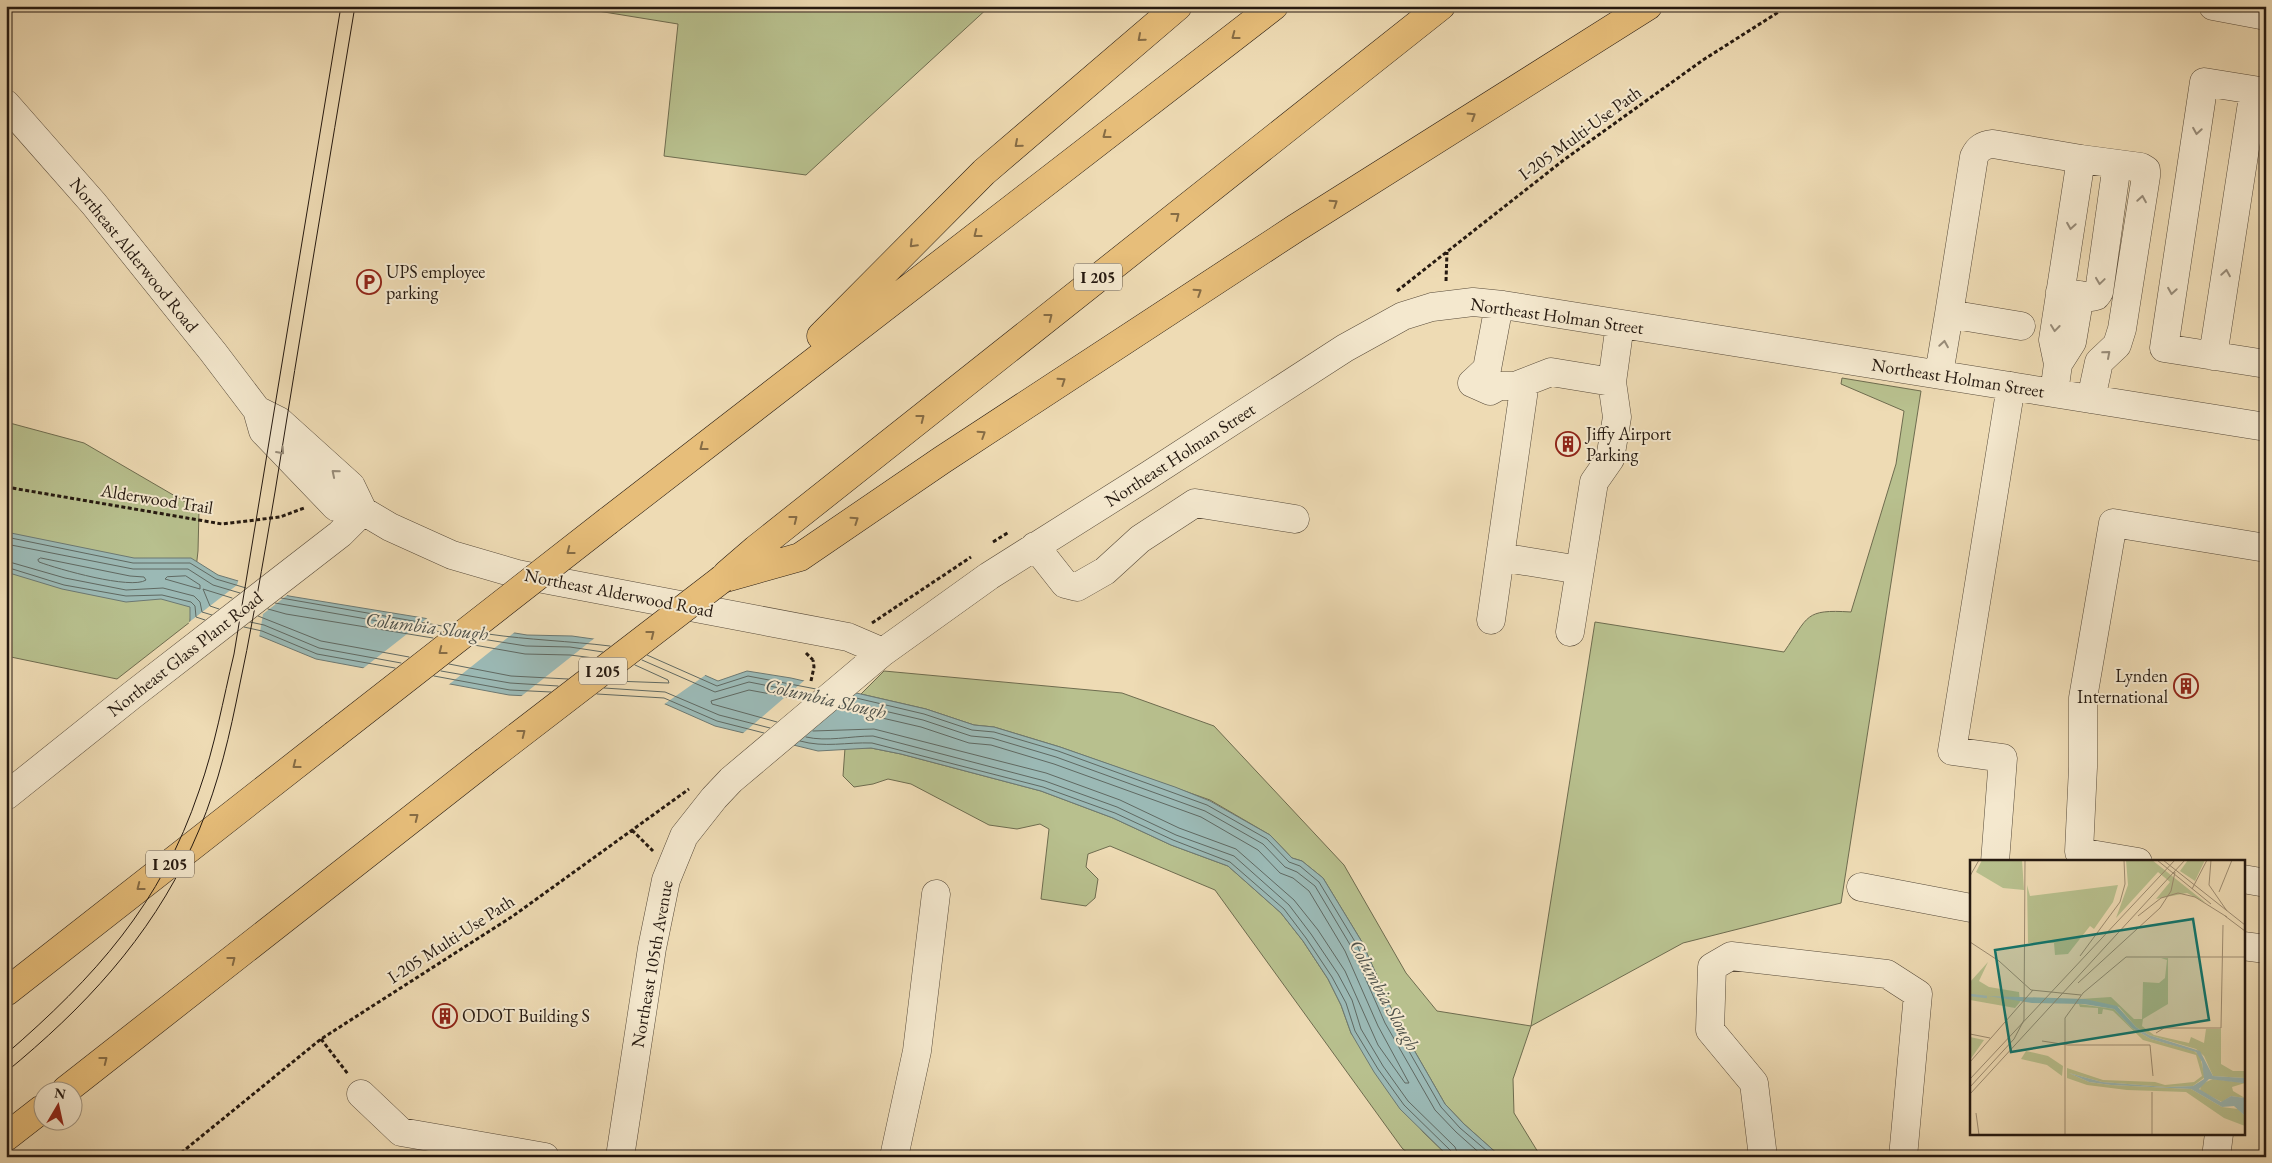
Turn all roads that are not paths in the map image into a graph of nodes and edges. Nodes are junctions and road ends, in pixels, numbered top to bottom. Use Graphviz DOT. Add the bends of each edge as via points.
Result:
graph roads {
  1 [pos="1178,6"];
  2 [pos="1274,6"];
  3 [pos="1441,6"];
  4 [pos="1648,6"];
  5 [pos="2213,6"];
  6 [pos="2266,16"];
  7 [pos="2260,91"];
  8 [pos="6,104"];
  9 [pos="2081,159"];
  10 [pos="2117,164"];
  11 [pos="2070,294"];
  12 [pos="1498,305"];
  13 [pos="1949,314"];
  14 [pos="1620,324"];
  15 [pos="2021,326"];
  16 [pos="2213,356"];
  17 [pos="2265,356"];
  18 [pos="1939,374"];
  19 [pos="1526,382"];
  20 [pos="1612,382"];
  21 [pos="2011,386"];
  22 [pos="2054,393"];
  23 [pos="2091,399"];
  24 [pos="741,416"];
  25 [pos="2266,426"];
  26 [pos="363,511"];
  27 [pos="1295,519"];
  28 [pos="1035,546"];
  29 [pos="2266,548"];
  30 [pos="1500,557"];
  31 [pos="1580,570"];
  32 [pos="722,578"];
  33 [pos="1491,620"];
  34 [pos="1570,632"];
  35 [pos="883,652"];
  36 [pos="6,796"];
  37 [pos="1995,860"];
  38 [pos="2126,860"];
  39 [pos="2244,879"];
  40 [pos="2266,883"];
  41 [pos="1861,887"];
  42 [pos="936,894"];
  43 [pos="1970,908"];
  44 [pos="6,992"];
  45 [pos="79,1080"];
  46 [pos="361,1094"];
  47 [pos="32,1117"];
  48 [pos="2219,1136"];
  49 [pos="6,1137"];
  50 [pos="507,1154"];
  51 [pos="545,1157"];
  52 [pos="620,1157"];
  53 [pos="894,1157"];
  54 [pos="1763,1157"];
  55 [pos="1903,1157"];
  56 [pos="2216,1157"];
  1 -- 24 [label="highway, one-way" via="984,172"];
  2 -- 24 [label="highway, I 205, one-way"];
  32 -- 3 [label="highway, I 205, one-way"];
  32 -- 4 [label="highway, one-way" via="800,557 1287,233"];
  5 -- 6 [label="street"];
  16 -- 7 [label="street, one-way"];
  7 -- 16 [label="street, one-way" via="2204,82 2164,348"];
  8 -- 26 [label="street, Northeast Alderwood Road" via="94,204 257,410 279,421 351,486"];
  9 -- 10 [label="street"];
  9 -- 11 [label="street, one-way"];
  9 -- 13 [label="street" via="1993,144 1977,150"];
  10 -- 11 [label="street, one-way" via="2099,292 2092,297"];
  23 -- 10 [label="street, one-way" via="2099,362 2121,337 2146,176 2146,170 2141,167"];
  11 -- 22 [label="street, one-way" via="2053,340 2058,364"];
  12 -- 14 [label="street, Northeast Holman Street"];
  12 -- 19 [label="street" via="1487,369 1472,383 1490,391 1499,386"];
  12 -- 28 [label="street, Northeast Holman Street" via="1473,302 1446,304 1403,316 1376,329"];
  13 -- 15 [label="street"];
  18 -- 13 [label="street, one-way"];
  14 -- 18 [label="street, Northeast Holman Street"];
  14 -- 20 [label="street"];
  16 -- 17 [label="street"];
  18 -- 21 [label="street, Northeast Holman Street"];
  19 -- 20 [label="street" via="1551,372"];
  19 -- 30 [label="street"];
  20 -- 31 [label="street" via="1617,417 1610,459 1594,482"];
  21 -- 22 [label="street, Northeast Holman Street"];
  21 -- 37 [label="street" via="1952,751 2003,758"];
  22 -- 23 [label="street, Northeast Holman Street"];
  23 -- 25 [label="street, Northeast Holman Street"];
  24 -- 44 [label="highway, I 205, one-way, bridge"];
  26 -- 35 [label="street, Northeast Alderwood Road" via="423,543 471,562 576,586 848,637"];
  26 -- 36 [label="street, Northeast Glass Plant Road" via="340,534"];
  27 -- 28 [label="street" via="1195,503 1140,539 1105,570 1077,587 1065,584"];
  28 -- 35 [label="street, Northeast Holman Street"];
  29 -- 38 [label="street" via="2113,523 2083,698 2079,852"];
  30 -- 31 [label="street"];
  30 -- 33 [label="street"];
  31 -- 34 [label="street"];
  45 -- 32 [label="highway, I 205, one-way, bridge"];
  35 -- 52 [label="street, Northeast 105th Avenue" via="768,748 714,798 684,836 674,856 659,907"];
  39 -- 40 [label="street"];
  41 -- 43 [label="street"];
  42 -- 53 [label="street" via="916,1051"];
  46 -- 50 [label="street" via="401,1132"];
  47 -- 49 [label="highway"];
  48 -- 56 [label="street"];
  50 -- 51 [label="street"];
  54 -- 55 [label="street" via="1754,1083 1710,1030 1712,968 1731,956 1887,974 1918,994"];
}
